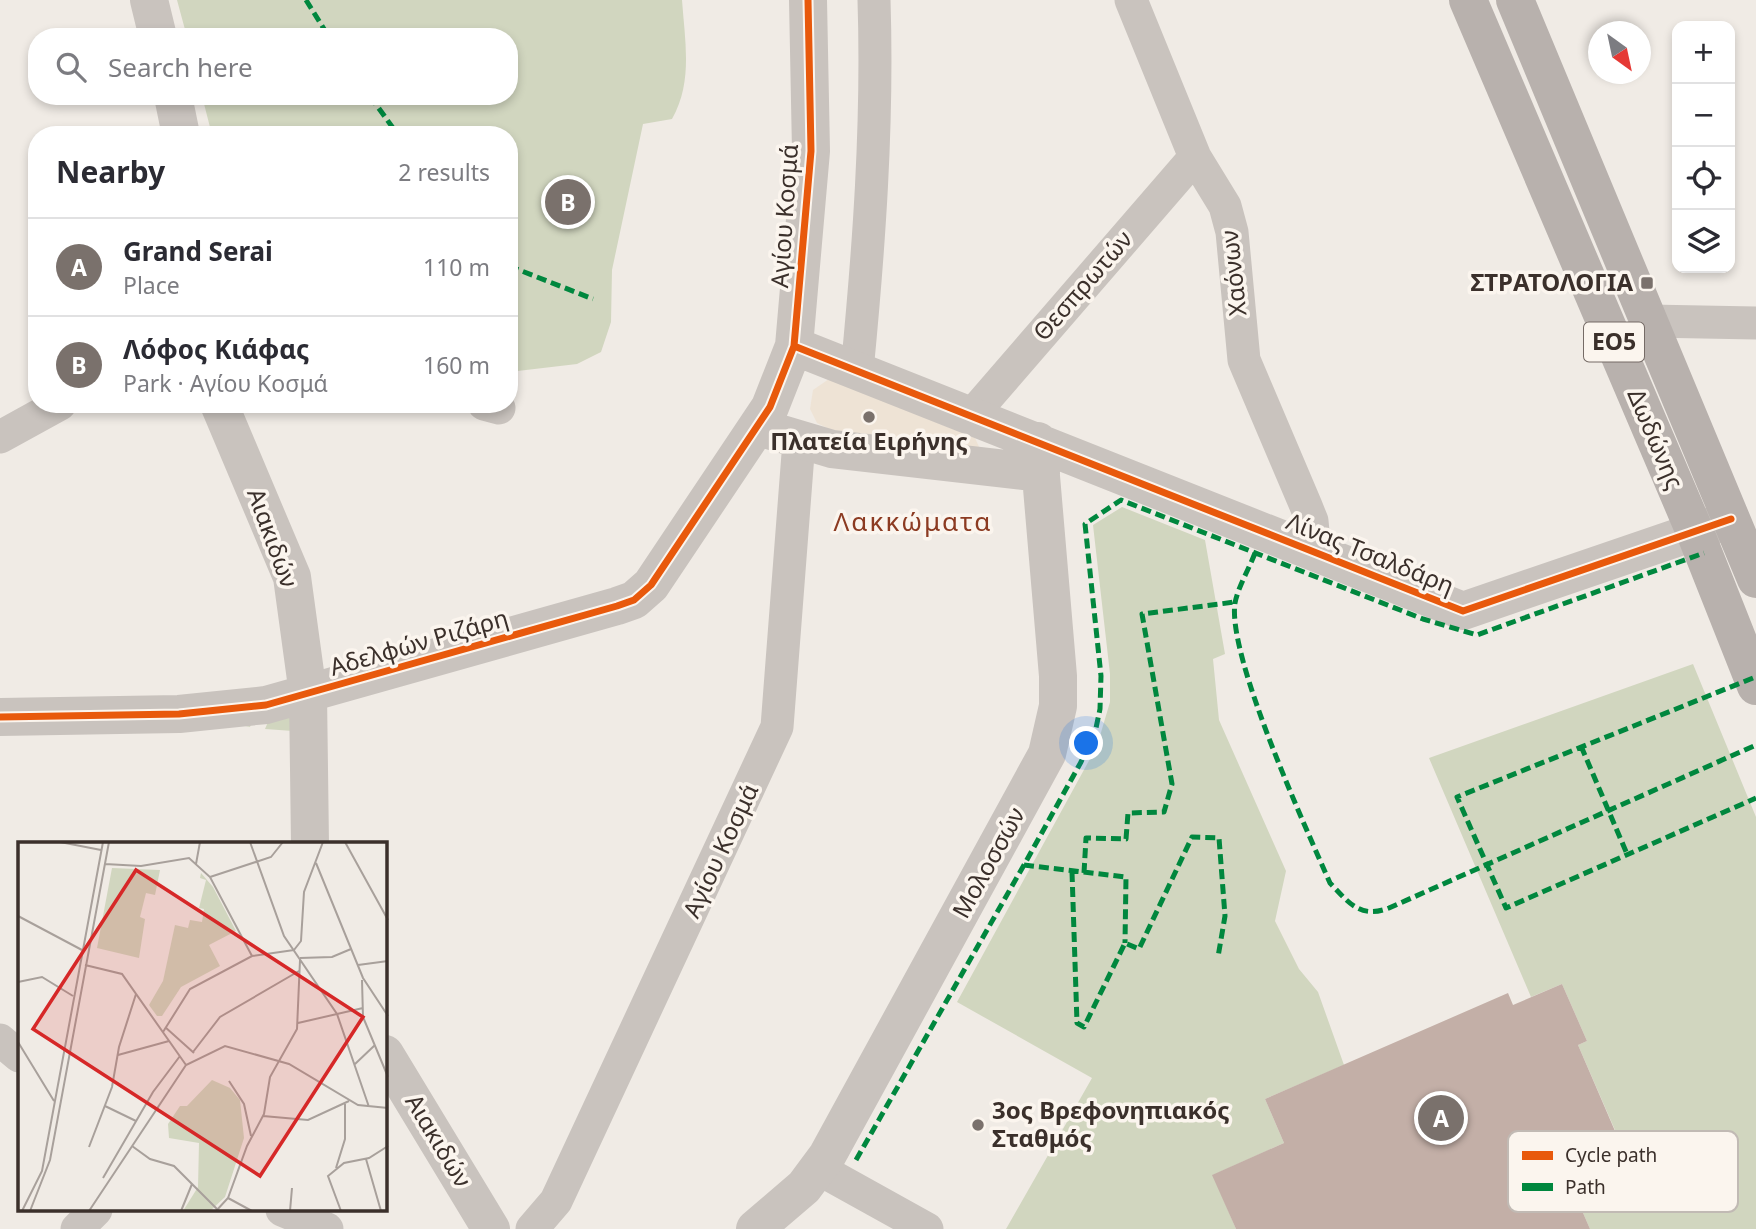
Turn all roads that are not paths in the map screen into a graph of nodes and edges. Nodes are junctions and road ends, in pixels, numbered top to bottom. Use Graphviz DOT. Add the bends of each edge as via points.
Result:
graph roads {
  1 [pos="149,0"];
  2 [pos="808,0"];
  3 [pos="874,0"];
  4 [pos="1130,0"];
  5 [pos="1468,0"];
  6 [pos="1515,0"];
  7 [pos="156,28"];
  8 [pos="175,105"];
  9 [pos="179,126"];
  10 [pos="1195,157"];
  11 [pos="1648,321"];
  12 [pos="1756,323"];
  13 [pos="794,346"];
  14 [pos="857,371"];
  15 [pos="44,413"];
  16 [pos="223,413"];
  17 [pos="971,416"];
  18 [pos="758,427"];
  19 [pos="0,437"];
  20 [pos="799,440"];
  21 [pos="1039,457"];
  22 [pos="1731,519"];
  23 [pos="1695,532"];
  24 [pos="1315,553"];
  25 [pos="1756,579"];
  26 [pos="1756,686"];
  27 [pos="308,694"];
  28 [pos="0,717"];
  29 [pos="310,842"];
  30 [pos="0,1040"];
  31 [pos="18,1055"];
  32 [pos="387,1057"];
  33 [pos="819,1169"];
  34 [pos="94,1212"];
  35 [pos="287,1212"];
  36 [pos="78,1229"];
  37 [pos="327,1229"];
  38 [pos="491,1229"];
  39 [pos="531,1229"];
  40 [pos="755,1229"];
  41 [pos="927,1229"];
  1 -- 7 [label="street"];
  2 -- 13 [label="street, Αγίου Κοσμά" via="811,151"];
  3 -- 14 [label="street" via="871,212"];
  4 -- 10 [label="street, Χαόνων"];
  5 -- 23 [label="main road, Δωδώνης / ΕΟ5"];
  6 -- 11 [label="main road, Δωδώνης / ΕΟ5"];
  8 -- 9 [label="street"];
  10 -- 17 [label="street, Θεσπρωτών"];
  10 -- 24 [label="street, Χαόνων" via="1225,205 1232,232 1244,360 1312,521"];
  11 -- 12 [label="street"];
  11 -- 22 [label="main road, Δωδώνης / ΕΟ5"];
  13 -- 14 [label="street"];
  13 -- 18 [label="street, Αγίου Κοσμά"];
  14 -- 17 [label="street"];
  15 -- 19 [label="street"];
  16 -- 27 [label="street, Αιακιδών" via="292,576"];
  17 -- 21 [label="street"];
  18 -- 20 [label="street"];
  18 -- 27 [label="street, Αδελφών Ριζάρη" via="651,586 634,600"];
  20 -- 21 [label="street" via="832,449"];
  20 -- 39 [label="street, Αγίου Κοσμά" via="777,727 556,1201"];
  21 -- 24 [label="street, Λίνας Τσαλδάρη"];
  21 -- 33 [label="street, Μολοσσών" via="1058,676 1058,706 1047,754"];
  22 -- 23 [label="street, Λίνας Τσαλδάρη"];
  22 -- 25 [label="main road, Δωδώνης / ΕΟ5"];
  23 -- 24 [label="street, Λίνας Τσαλδάρη" via="1470,611"];
  23 -- 26 [label="main road, Δωδώνης / ΕΟ5"];
  27 -- 28 [label="street, Αδελφών Ριζάρη" via="235,710"];
  27 -- 29 [label="street, Αιακιδών"];
  30 -- 31 [label="street"];
  32 -- 38 [label="street, Αιακιδών"];
  33 -- 40 [label="street, Μολοσσών"];
  33 -- 41 [label="street"];
  34 -- 36 [label="street"];
  35 -- 37 [label="street"];
}
